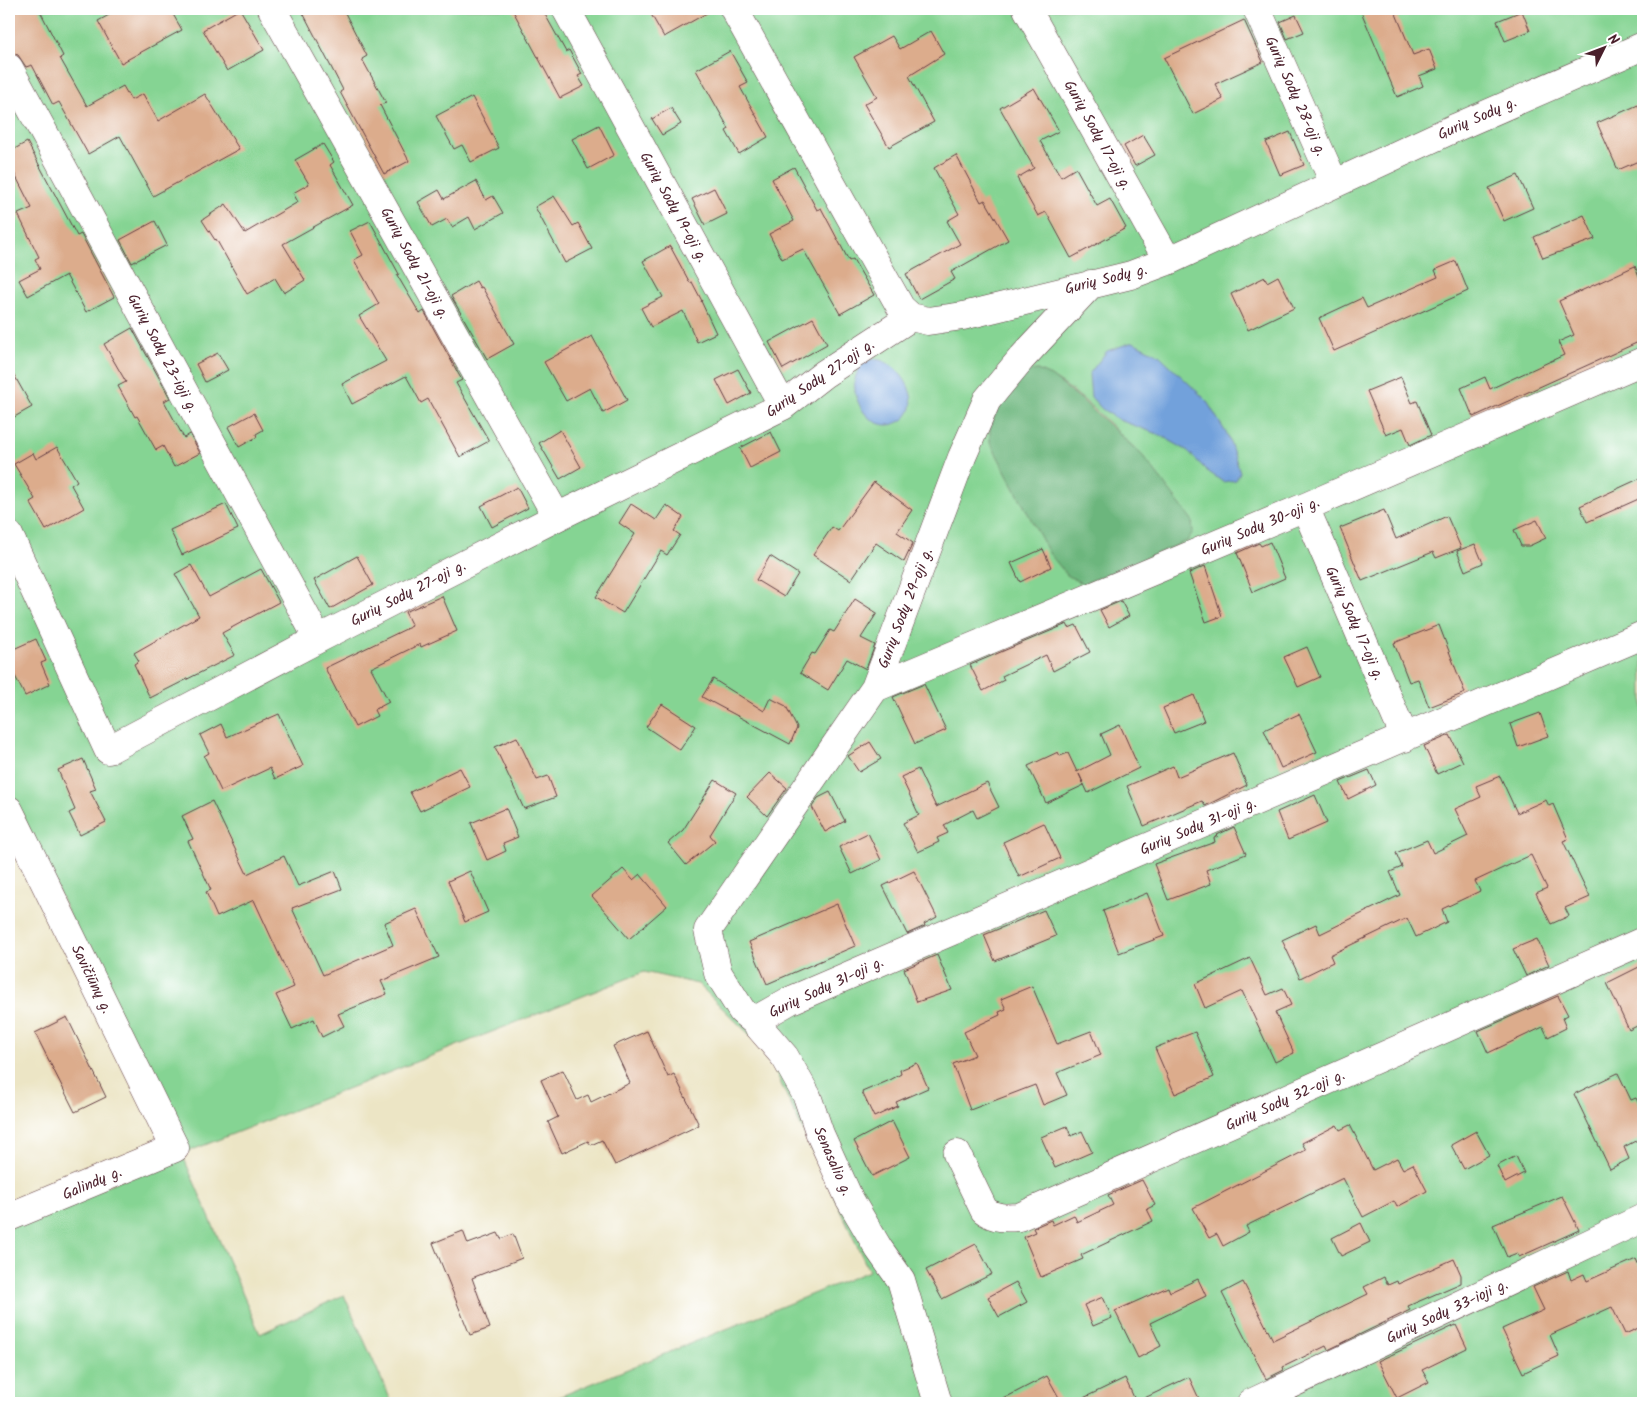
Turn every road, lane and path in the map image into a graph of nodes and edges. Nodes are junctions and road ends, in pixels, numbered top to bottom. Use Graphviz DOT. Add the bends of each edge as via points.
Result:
graph roads {
  1 [pos="272,9"];
  2 [pos="566,9"];
  3 [pos="734,9"];
  4 [pos="1027,9"];
  5 [pos="1257,9"];
  6 [pos="1643,46"];
  7 [pos="9,68"];
  8 [pos="1334,183"];
  9 [pos="1168,261"];
  10 [pos="1091,284"];
  11 [pos="911,317"];
  12 [pos="1643,362"];
  13 [pos="783,406"];
  14 [pos="1305,507"];
  15 [pos="557,517"];
  16 [pos="9,535"];
  17 [pos="1643,636"];
  18 [pos="318,639"];
  19 [pos="874,688"];
  20 [pos="1405,738"];
  21 [pos="9,810"];
  22 [pos="708,930"];
  23 [pos="1643,941"];
  24 [pos="754,1020"];
  25 [pos="175,1148"];
  26 [pos="957,1154"];
  27 [pos="9,1217"];
  28 [pos="1643,1218"];
  29 [pos="938,1403"];
  30 [pos="1251,1403"];
  1 -- 15 [label="street, Gurių Sodų 21-oji g."];
  2 -- 13 [label="street, Gurių Sodų 19-oji g."];
  3 -- 11 [label="street" via="901,308"];
  4 -- 9 [label="street, Gurių Sodų 17-oji g."];
  5 -- 8 [label="street, Gurių Sodų 28-oji g."];
  6 -- 8 [label="street, Gurių Sodų g."];
  7 -- 18 [label="street, Gurių Sodų 23-ioji g."];
  8 -- 9 [label="street, Gurių Sodų g."];
  9 -- 10 [label="street, Gurių Sodų g." via="1131,275"];
  10 -- 11 [label="street, Gurių Sodų g." via="963,316 928,321"];
  10 -- 19 [label="street, Gurių Sodų 29-oji g." via="1021,359 988,400 962,457"];
  11 -- 13 [label="street, Gurių Sodų 27-oji g." via="824,374"];
  12 -- 14 [label="street, Gurių Sodų 30-oji g."];
  13 -- 15 [label="street, Gurių Sodų 27-oji g."];
  14 -- 19 [label="street, Gurių Sodų 30-oji g."];
  14 -- 20 [label="street, Gurių Sodų 17-oji g."];
  15 -- 18 [label="street, Gurių Sodų 27-oji g."];
  16 -- 18 [label="street, Gurių Sodų 27-oji g." via="108,750"];
  17 -- 20 [label="street, Gurių Sodų 31-oji g."];
  19 -- 22 [label="street, Gurių Sodų 29-oji g."];
  20 -- 24 [label="street, Gurių Sodų 31-oji g." via="789,1001"];
  21 -- 25 [label="street, Savičiūnų g."];
  22 -- 24 [label="street, Senasalio g." via="718,973 742,1011"];
  23 -- 26 [label="street, Gurių Sodų 32-oji g." via="1019,1217 991,1216 984,1210"];
  24 -- 29 [label="street, Senasalio g." via="785,1058 803,1088 849,1198 901,1280"];
  25 -- 27 [label="street, Galindų g."];
  28 -- 30 [label="street, Gurių Sodų 33-ioji g."];
}
